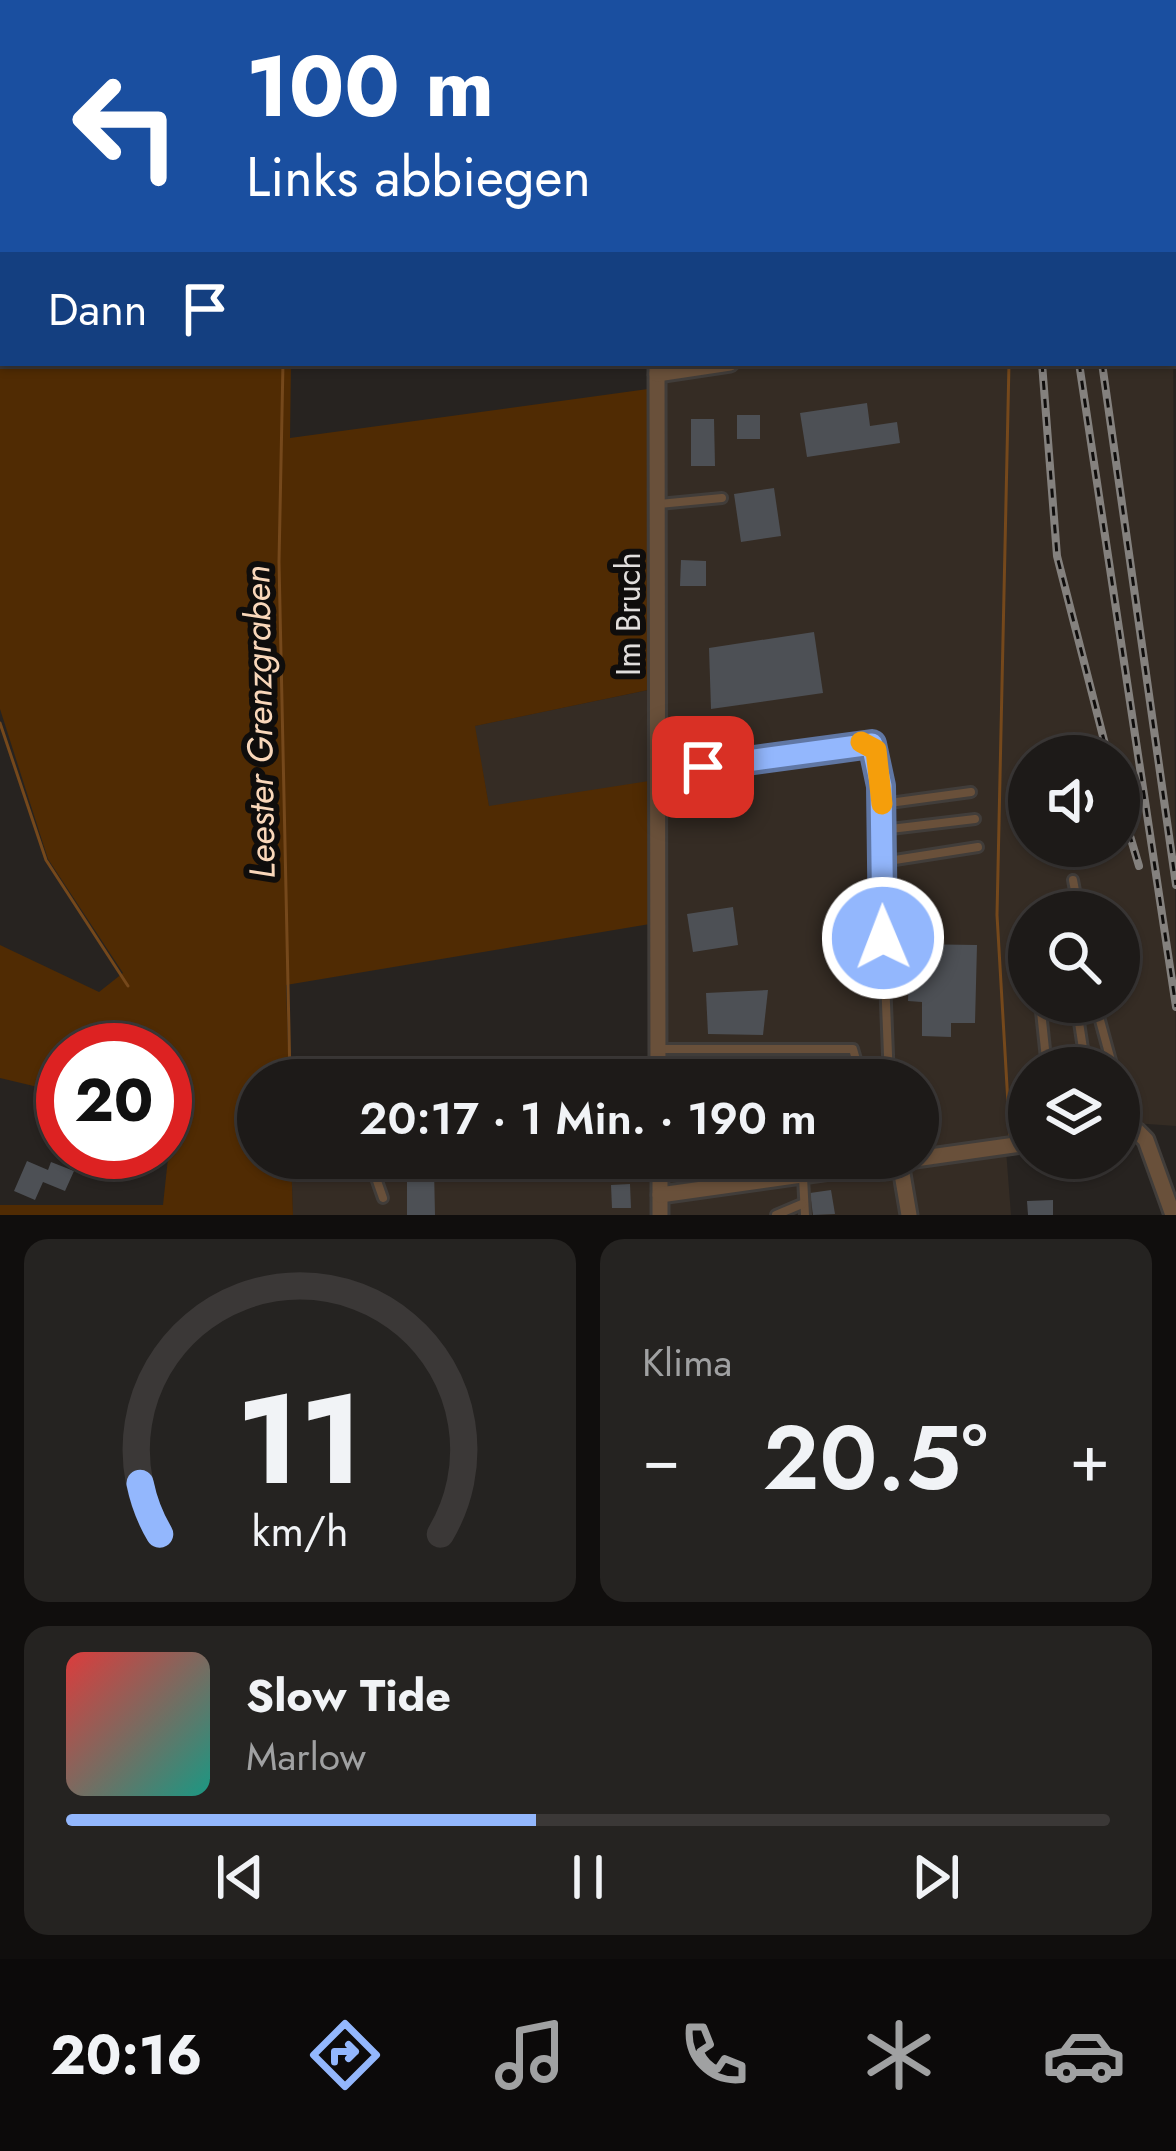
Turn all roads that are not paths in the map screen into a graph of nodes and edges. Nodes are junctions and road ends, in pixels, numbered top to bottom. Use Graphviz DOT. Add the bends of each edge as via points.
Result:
graph roads {
  1 [pos="694,366"];
  2 [pos="657,369"];
  3 [pos="722,498"];
  4 [pos="658,504"];
  5 [pos="703,767"];
  6 [pos="971,792"];
  7 [pos="882,804"];
  8 [pos="975,819"];
  9 [pos="882,830"];
  10 [pos="978,848"];
  11 [pos="882,862"];
  12 [pos="1073,880"];
  13 [pos="1075,891"];
  14 [pos="658,1048"];
  15 [pos="658,1059"];
  16 [pos="856,1059"];
  17 [pos="888,1059"];
  18 [pos="1140,1135"];
  19 [pos="1008,1146"];
  20 [pos="939,1155"];
  21 [pos="376,1179"];
  22 [pos="661,1179"];
  23 [pos="775,1179"];
  24 [pos="803,1179"];
  25 [pos="903,1179"];
  26 [pos="661,1195"];
  27 [pos="383,1198"];
  28 [pos="802,1204"];
  29 [pos="660,1215"];
  30 [pos="776,1215"];
  31 [pos="805,1215"];
  32 [pos="909,1215"];
  33 [pos="1173,1215"];
  1 -- 2 [label="street"];
  2 -- 4 [label="street, Im Bruch"];
  3 -- 4 [label="lane"];
  4 -- 14 [label="street, Im Bruch"];
  5 -- 7 [label="lane" via="862,742 876,750"];
  6 -- 7 [label="lane"];
  7 -- 9 [label="lane"];
  8 -- 9 [label="lane"];
  9 -- 11 [label="lane"];
  10 -- 11 [label="lane"];
  11 -- 17 [label="lane"];
  12 -- 13 [label="lane"];
  14 -- 15 [label="street, Im Bruch"];
  14 -- 16 [label="lane" via="853,1049"];
  18 -- 33 [label="street"];
  19 -- 20 [label="street"];
  21 -- 27 [label="lane"];
  22 -- 26 [label="street"];
  23 -- 26 [label="street"];
  24 -- 28 [label="lane"];
  25 -- 32 [label="street"];
  26 -- 29 [label="street"];
  28 -- 30 [label="lane"];
  28 -- 31 [label="lane"];
}
